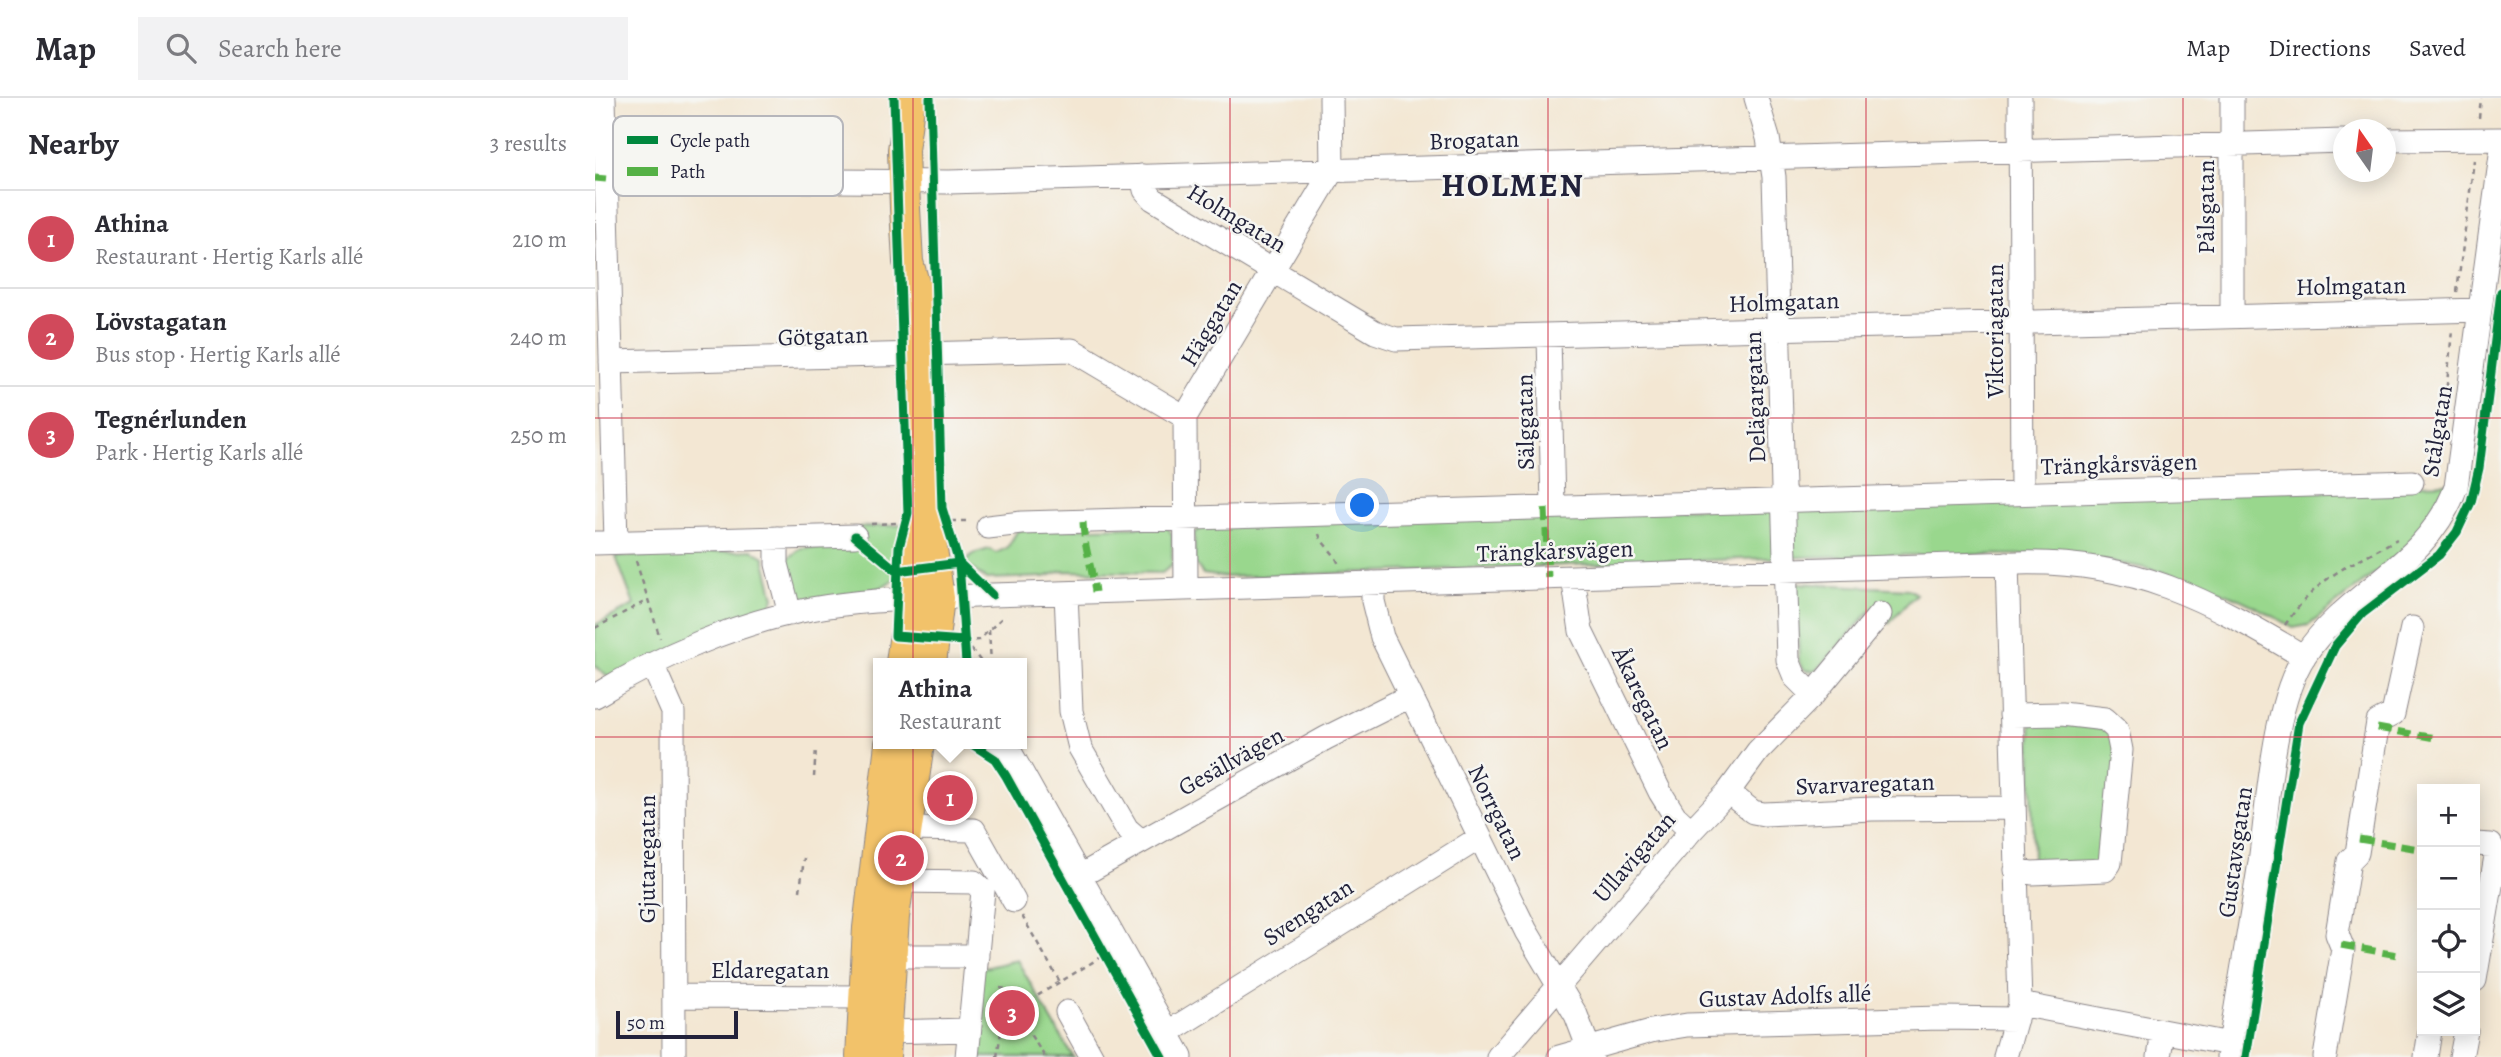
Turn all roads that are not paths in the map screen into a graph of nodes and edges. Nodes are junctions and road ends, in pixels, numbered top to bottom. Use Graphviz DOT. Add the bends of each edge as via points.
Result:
graph roads {
  1 [pos="604,98"];
  2 [pos="911,98"];
  3 [pos="1331,98"];
  4 [pos="1756,98"];
  5 [pos="2020,98"];
  6 [pos="2232,98"];
  7 [pos="2501,139"];
  8 [pos="2396,140"];
  9 [pos="2333,141"];
  10 [pos="2232,145"];
  11 [pos="2020,151"];
  12 [pos="2501,155"];
  13 [pos="1772,158"];
  14 [pos="1332,171"];
  15 [pos="1142,176"];
  16 [pos="606,178"];
  17 [pos="613,178"];
  18 [pos="843,180"];
  19 [pos="914,181"];
  20 [pos="1273,270"];
  21 [pos="602,275"];
  22 [pos="2480,310"];
  23 [pos="2232,315"];
  24 [pos="2021,322"];
  25 [pos="1778,328"];
  26 [pos="1549,336"];
  27 [pos="919,354"];
  28 [pos="611,362"];
  29 [pos="1185,417"];
  30 [pos="2412,482"];
  31 [pos="2022,493"];
  32 [pos="1785,500"];
  33 [pos="1553,508"];
  34 [pos="1186,519"];
  35 [pos="988,527"];
  36 [pos="855,536"];
  37 [pos="777,538"];
  38 [pos="614,542"];
  39 [pos="2007,563"];
  40 [pos="1786,570"];
  41 [pos="1573,577"];
  42 [pos="1373,583"];
  43 [pos="1186,589"];
  44 [pos="1066,593"];
  45 [pos="924,599"];
  46 [pos="790,614"];
  47 [pos="1881,614"];
  48 [pos="2412,628"];
  49 [pos="932,651"];
  50 [pos="2304,657"];
  51 [pos="903,658"];
  52 [pos="659,661"];
  53 [pos="597,690"];
  54 [pos="1813,695"];
  55 [pos="1410,696"];
  56 [pos="2011,715"];
  57 [pos="912,749"];
  58 [pos="913,749"];
  59 [pos="1004,749"];
  60 [pos="1728,792"];
  61 [pos="2012,808"];
  62 [pos="905,829"];
  63 [pos="1691,831"];
  64 [pos="1479,838"];
  65 [pos="1141,841"];
  66 [pos="2480,844"];
  67 [pos="2015,870"];
  68 [pos="1080,876"];
  69 [pos="898,881"];
  70 [pos="1014,901"];
  71 [pos="891,956"];
  72 [pos="977,956"];
  73 [pos="2476,973"];
  74 [pos="1560,983"];
  75 [pos="674,996"];
  76 [pos="876,996"];
  77 [pos="1067,1012"];
  78 [pos="2018,1012"];
  79 [pos="969,1030"];
  80 [pos="2163,1032"];
  81 [pos="1167,1033"];
  82 [pos="2429,1036"];
  83 [pos="2465,1036"];
  84 [pos="885,1044"];
  85 [pos="2229,1051"];
  86 [pos="1590,1053"];
  87 [pos="674,1057"];
  88 [pos="861,1057"];
  89 [pos="967,1057"];
  90 [pos="1092,1057"];
  91 [pos="1181,1057"];
  92 [pos="1498,1057"];
  93 [pos="1559,1057"];
  94 [pos="2005,1057"];
  95 [pos="2159,1057"];
  96 [pos="2325,1057"];
  97 [pos="2426,1057"];
  98 [pos="2461,1057"];
  1 -- 16 [label="street"];
  2 -- 19 [label="main road" via="903,150"];
  3 -- 14 [label="street"];
  4 -- 13 [label="street, Delägargatan"];
  5 -- 11 [label="street, Viktoriagatan"];
  6 -- 10 [label="street, Pålsgatan"];
  7 -- 8 [label="street"];
  9 -- 10 [label="street, Brogatan"];
  10 -- 11 [label="street, Brogatan"];
  10 -- 23 [label="street, Pålsgatan"];
  11 -- 13 [label="street, Brogatan"];
  11 -- 24 [label="street, Viktoriagatan"];
  12 -- 22 [label="street, Stålgatan"];
  13 -- 14 [label="street, Brogatan"];
  13 -- 25 [label="street, Delägargatan"];
  14 -- 15 [label="street, Brogatan"];
  14 -- 20 [label="street, Häggatan"];
  15 -- 19 [label="street, Brogatan"];
  15 -- 20 [label="street, Holmgatan" via="1153,199"];
  16 -- 17 [label="street, Brogatan"];
  16 -- 21 [label="street"];
  18 -- 19 [label="street, Brogatan"];
  19 -- 27 [label="main road" via="908,262 917,294"];
  20 -- 26 [label="street, Holmgatan" via="1386,338"];
  20 -- 29 [label="street, Häggatan"];
  21 -- 28 [label="street"];
  22 -- 23 [label="street, Holmgatan"];
  22 -- 50 [label="street, Stålgatan" via="2463,448 2447,510 2420,548 2342,613"];
  23 -- 24 [label="street, Holmgatan"];
  24 -- 25 [label="street, Holmgatan"];
  24 -- 31 [label="street, Viktoriagatan"];
  25 -- 26 [label="street, Holmgatan"];
  25 -- 32 [label="street, Delägargatan"];
  26 -- 33 [label="street, Sälggatan"];
  27 -- 28 [label="street, Götgatan"];
  27 -- 29 [label="street, Götgatan" via="1073,350"];
  27 -- 45 [label="main road"];
  28 -- 38 [label="street"];
  29 -- 34 [label="street"];
  30 -- 31 [label="street, Trängkårsvägen"];
  31 -- 32 [label="street, Trängkårsvägen"];
  32 -- 33 [label="street, Trängkårsvägen"];
  32 -- 40 [label="street, Delägargatan"];
  33 -- 34 [label="street, Trängkårsvägen"];
  34 -- 35 [label="street, Trängkårsvägen"];
  34 -- 43 [label="street"];
  36 -- 37 [label="street"];
  37 -- 38 [label="street"];
  37 -- 46 [label="street" via="777,564"];
  39 -- 40 [label="street, Trängkårsvägen"];
  39 -- 50 [label="street, Trängkårsvägen" via="2121,570 2208,602"];
  39 -- 56 [label="street"];
  40 -- 41 [label="street, Trängkårsvägen"];
  40 -- 54 [label="street" via="1788,660 1795,677"];
  41 -- 42 [label="street, Trängkårsvägen"];
  41 -- 63 [label="street, Åkaregatan" via="1581,631 1660,792"];
  42 -- 43 [label="street, Trängkårsvägen"];
  42 -- 55 [label="street, Norrgatan" via="1382,636"];
  43 -- 44 [label="street, Trängkårsvägen"];
  44 -- 45 [label="street, Trängkårsvägen"];
  44 -- 65 [label="street" via="1071,711 1080,748 1127,829"];
  45 -- 46 [label="street, Trängkårsvägen"];
  45 -- 49 [label="main road"];
  45 -- 51 [label="main road"];
  46 -- 52 [label="street, Trängkårsvägen"];
  47 -- 54 [label="street, Ullavigatan"];
  48 -- 96 [label="street" via="2393,713 2378,722 2357,853 2349,861 2337,934 2343,949"];
  50 -- 85 [label="street, Gustavsgatan" via="2279,733"];
  52 -- 53 [label="street, Trängkårsvägen"];
  52 -- 75 [label="street, Gjutaregatan" via="673,712"];
  54 -- 60 [label="street, Ullavigatan" via="1758,751"];
  55 -- 64 [label="street, Norrgatan"];
  55 -- 65 [label="street, Gesällvägen"];
  56 -- 61 [label="street"];
  56 -- 67 [label="street" via="2105,719 2117,730 2121,750 2110,863 2105,870"];
  57 -- 76 [label="main road" via="872,879"];
  58 -- 62 [label="main road"];
  59 -- 68 [label="street" via="1012,755"];
  60 -- 61 [label="street, Svarvaregatan" via="1753,812 1764,814"];
  60 -- 63 [label="street, Ullavigatan"];
  61 -- 67 [label="street"];
  62 -- 69 [label="main road"];
  62 -- 70 [label="street" via="974,830"];
  63 -- 74 [label="street, Ullavigatan"];
  64 -- 74 [label="street, Norrgatan" via="1526,931"];
  64 -- 81 [label="street, Svengatan"];
  65 -- 68 [label="street, Gesällvägen"];
  66 -- 73 [label="street" via="2491,845 2496,856"];
  67 -- 78 [label="street"];
  68 -- 81 [label="street"];
  69 -- 71 [label="main road"];
  69 -- 72 [label="street" via="974,883 983,891"];
  71 -- 72 [label="street"];
  71 -- 76 [label="main road"];
  72 -- 79 [label="street"];
  74 -- 86 [label="street, Norrgatan"];
  74 -- 92 [label="street, Ullavigatan"];
  75 -- 76 [label="street, Eldaregatan"];
  75 -- 87 [label="street, Gjutaregatan"];
  76 -- 84 [label="main road"];
  76 -- 88 [label="main road"];
  77 -- 90 [label="street"];
  78 -- 80 [label="street, Gustav Adolfs allé"];
  78 -- 86 [label="street, Gustav Adolfs allé" via="1687,1025 1651,1031"];
  78 -- 94 [label="street"];
  79 -- 84 [label="street"];
  79 -- 89 [label="street"];
  80 -- 85 [label="street, Gustav Adolfs allé"];
  80 -- 95 [label="street"];
  81 -- 91 [label="street"];
  82 -- 97 [label="street"];
  83 -- 98 [label="street"];
  86 -- 93 [label="street, Gustav Adolfs allé"];
}
